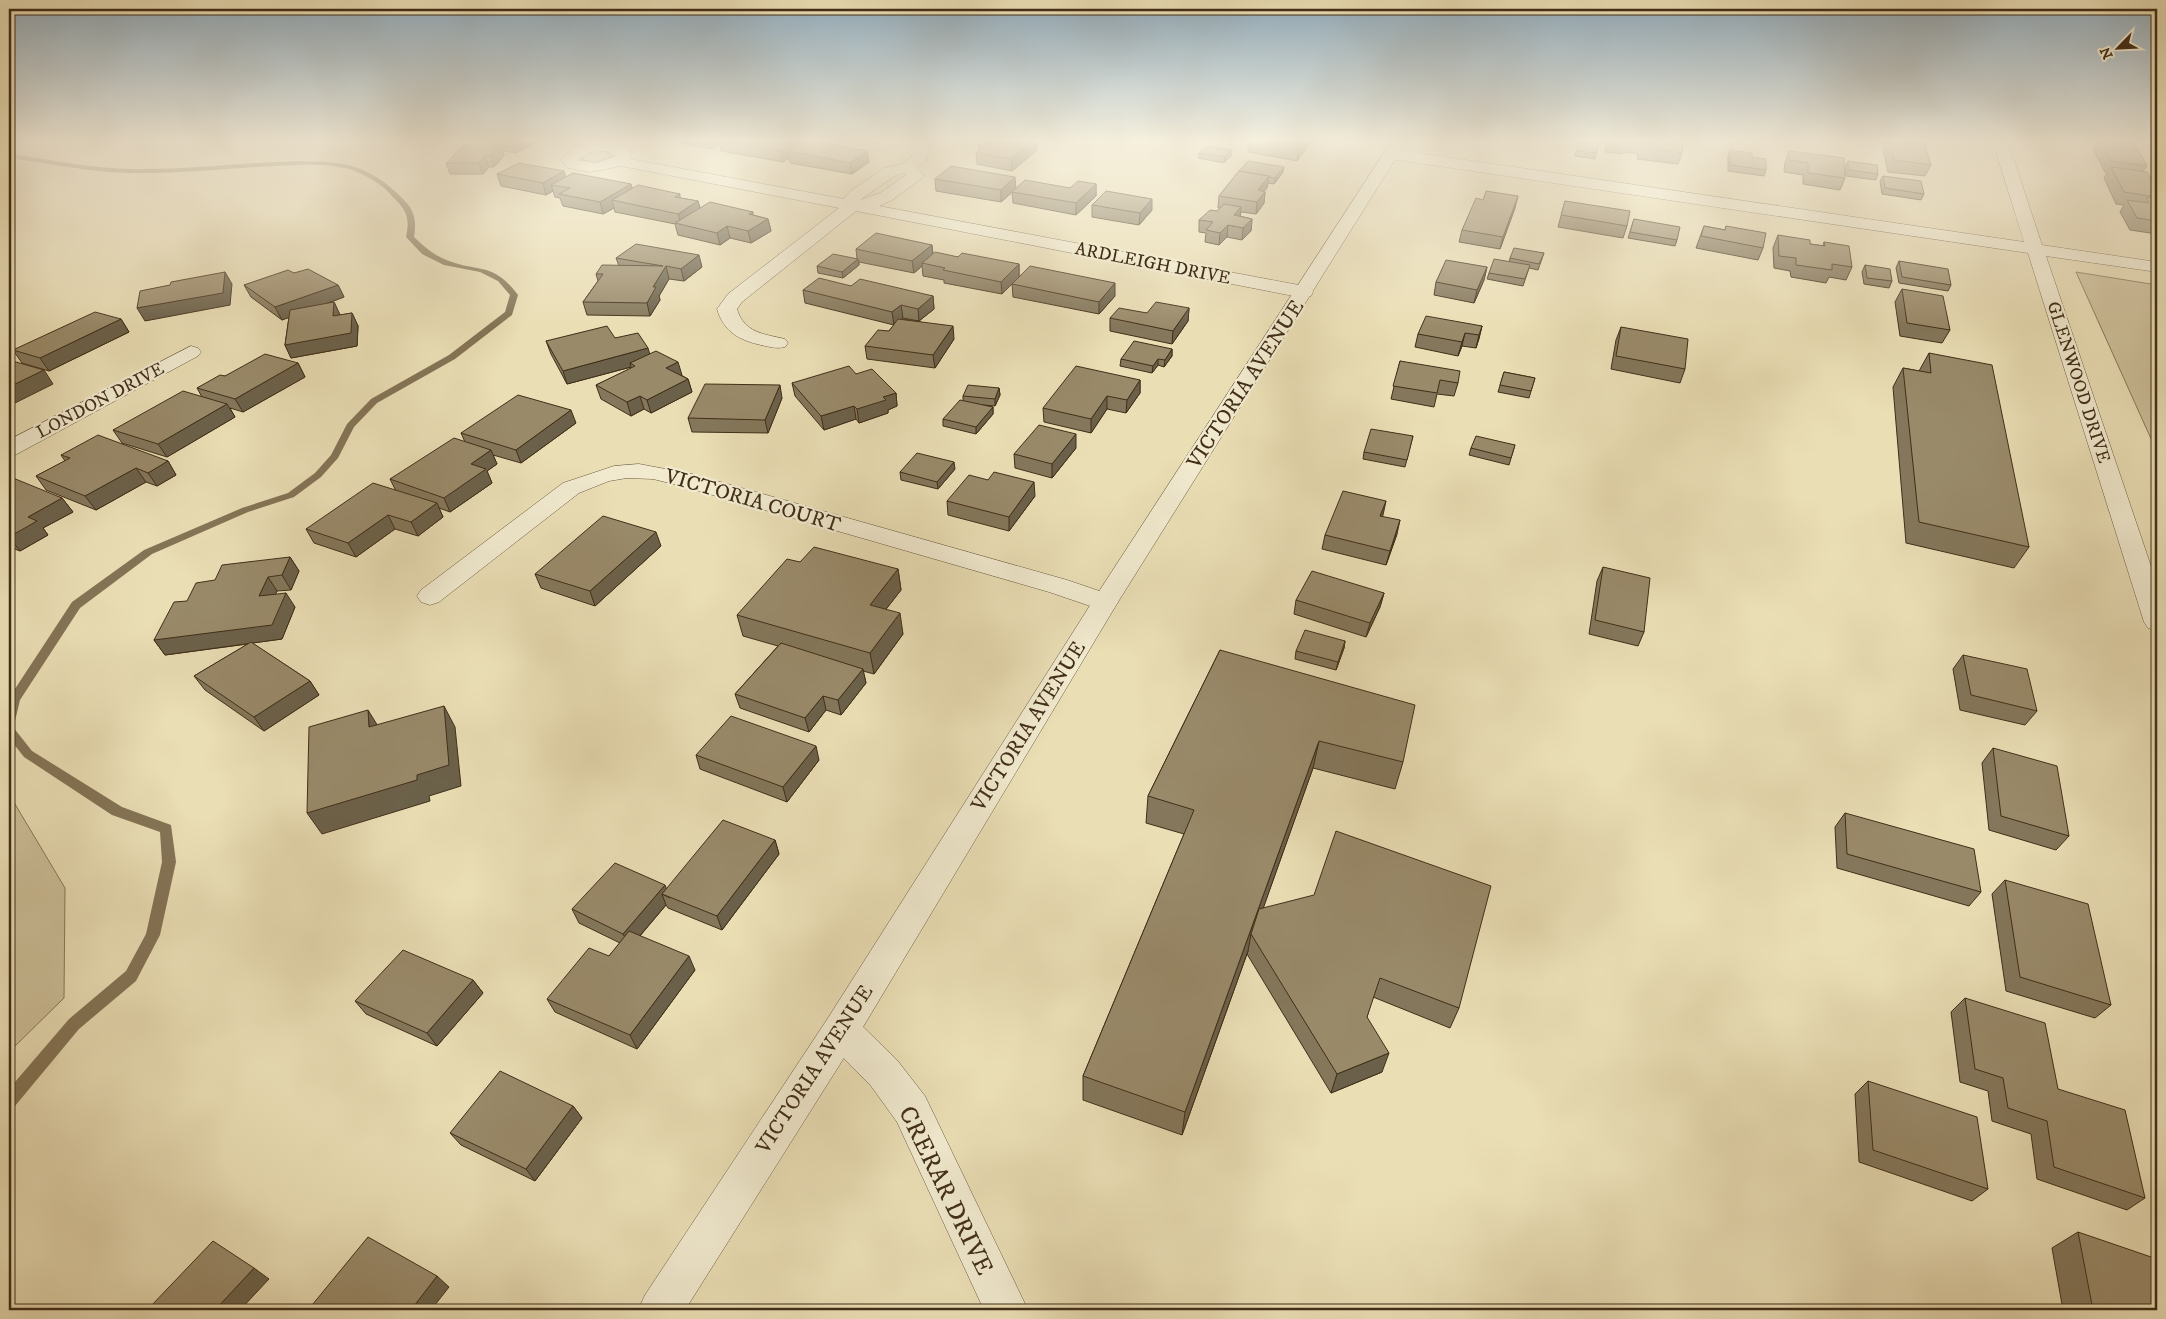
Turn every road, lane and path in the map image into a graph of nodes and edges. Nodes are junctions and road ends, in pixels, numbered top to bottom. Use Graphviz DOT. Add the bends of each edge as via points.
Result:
graph roads {
  1 [pos="839,204"];
  2 [pos="875,204"];
  3 [pos="1360,204"];
  4 [pos="1750,204"];
  5 [pos="2020,204"];
  6 [pos="852,206"];
  7 [pos="2034,248"];
  8 [pos="2157,267"];
  9 [pos="1304,292"];
  10 [pos="778,344"];
  11 [pos="192,352"];
  12 [pos="9,449"];
  13 [pos="430,596"];
  14 [pos="1105,602"];
  15 [pos="2157,622"];
  16 [pos="841,1030"];
  17 [pos="660,1310"];
  18 [pos="1006,1310"];
  1 -- 6 [label="street, ARDLEIGH DRIVE"];
  2 -- 6 [label="street"];
  3 -- 9 [label="street, VICTORIA AVENUE"];
  4 -- 7 [label="street"];
  5 -- 7 [label="street, GLENWOOD DRIVE"];
  6 -- 9 [label="street, ARDLEIGH DRIVE"];
  6 -- 10 [label="street" via="735,298 727,310 729,322 743,333"];
  7 -- 8 [label="street"];
  7 -- 15 [label="street, GLENWOOD DRIVE"];
  9 -- 14 [label="street, VICTORIA AVENUE"];
  11 -- 12 [label="street, LONDON DRIVE"];
  13 -- 14 [label="street, VICTORIA COURT" via="571,488 618,472 641,470 684,479"];
  14 -- 16 [label="street, VICTORIA AVENUE"];
  16 -- 17 [label="street, VICTORIA AVENUE"];
  16 -- 18 [label="street, CRERAR DRIVE" via="884,1074 911,1108"];
}
